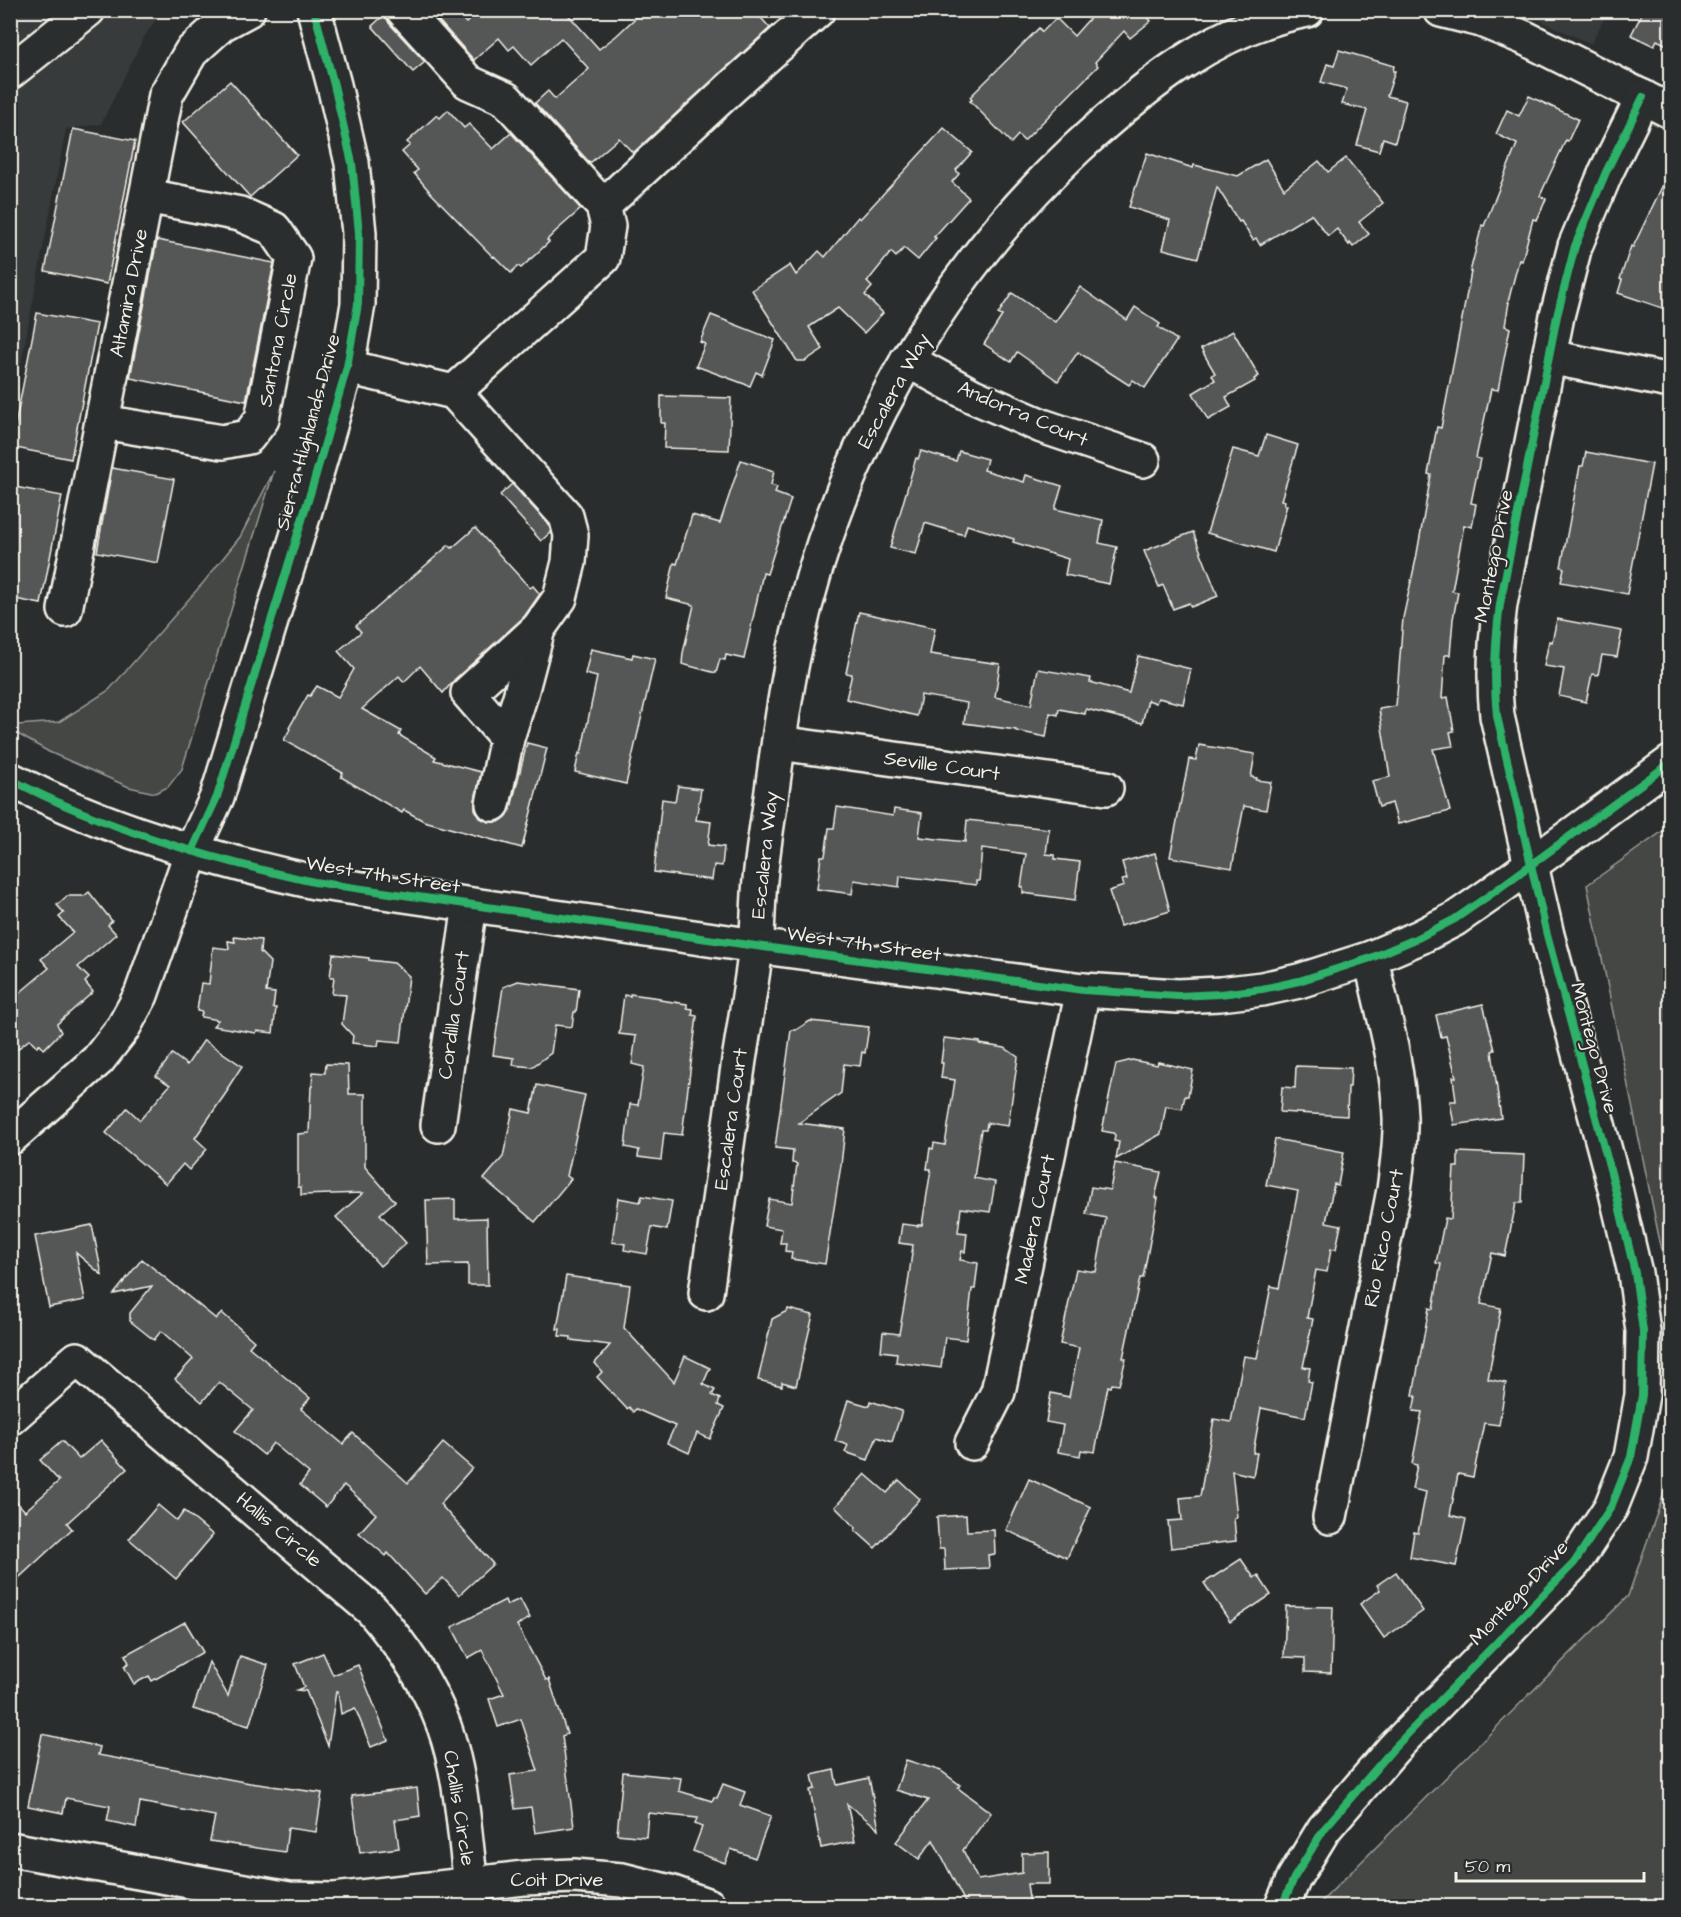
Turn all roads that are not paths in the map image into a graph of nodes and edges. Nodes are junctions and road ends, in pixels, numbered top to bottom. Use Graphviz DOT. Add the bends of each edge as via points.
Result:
graph roads {
  1 [pos="88,10"];
  2 [pos="248,10"];
  3 [pos="314,10"];
  4 [pos="403,10"];
  5 [pos="818,10"];
  6 [pos="1307,10"];
  7 [pos="1441,10"];
  8 [pos="1244,19"];
  9 [pos="10,72"];
  10 [pos="1657,104"];
  11 [pos="147,196"];
  12 [pos="603,206"];
  13 [pos="1549,357"];
  14 [pos="907,360"];
  15 [pos="347,367"];
  16 [pos="1671,381"];
  17 [pos="454,392"];
  18 [pos="103,423"];
  19 [pos="1143,460"];
  20 [pos="65,610"];
  21 [pos="538,629"];
  22 [pos="507,738"];
  23 [pos="779,743"];
  24 [pos="1671,763"];
  25 [pos="10,779"];
  26 [pos="1106,788"];
  27 [pos="493,804"];
  28 [pos="192,850"];
  29 [pos="1530,864"];
  30 [pos="470,905"];
  31 [pos="756,946"];
  32 [pos="1371,958"];
  33 [pos="1083,990"];
  34 [pos="438,1125"];
  35 [pos="10,1138"];
  36 [pos="706,1293"];
  37 [pos="10,1418"];
  38 [pos="972,1443"];
  39 [pos="1330,1517"];
  40 [pos="372,1610"];
  41 [pos="10,1849"];
  42 [pos="471,1884"];
  43 [pos="709,1906"];
  44 [pos="1282,1906"];
  1 -- 9 [label="street"];
  2 -- 11 [label="street, Altamira Drive" via="222,24 190,52 166,95"];
  3 -- 15 [label="street, Sierra Highlands Drive" via="352,163 359,233 357,304"];
  4 -- 12 [label="street" via="468,82 506,99"];
  5 -- 12 [label="street"];
  6 -- 8 [label="street, Escalera Way"];
  7 -- 10 [label="street" via="1481,20 1525,38"];
  8 -- 14 [label="street, Escalera Way" via="1108,119 1055,169 958,282"];
  10 -- 13 [label="street, Montego Drive" via="1606,172 1575,246"];
  11 -- 18 [label="street, Altamira Drive"];
  11 -- 18 [label="street, Santona Circle" via="240,214 274,229 294,258 262,419 248,437 222,442"];
  12 -- 17 [label="street" via="608,226 603,258"];
  13 -- 16 [label="street"];
  13 -- 29 [label="street, Montego Drive" via="1495,639 1497,716"];
  14 -- 19 [label="street, Andorra Court" via="973,396 1042,426"];
  14 -- 23 [label="street, Escalera Way" via="844,488 813,574 794,650"];
  15 -- 17 [label="street"];
  15 -- 28 [label="street, Sierra Highlands Drive" via="217,797"];
  17 -- 21 [label="street" via="566,516 571,536 569,562 560,598"];
  18 -- 20 [label="street, Altamira Drive"];
  21 -- 22 [label="street"];
  21 -- 22 [label="street" via="468,693"];
  22 -- 27 [label="street"];
  23 -- 26 [label="street, Seville Court"];
  23 -- 31 [label="street, Escalera Way" via="760,880"];
  24 -- 29 [label="street, West 7th Street"];
  25 -- 28 [label="street, West 7th Street" via="88,814"];
  28 -- 30 [label="street, West 7th Street" via="314,882"];
  28 -- 35 [label="street, Sierra Highlands Drive" via="141,995 123,1028 98,1060"];
  29 -- 32 [label="street, West 7th Street" via="1455,919"];
  29 -- 44 [label="street, Montego Drive" via="1635,1273 1643,1331 1642,1395 1631,1457 1611,1507 1574,1563 1393,1749 1324,1829"];
  30 -- 31 [label="street, West 7th Street"];
  30 -- 34 [label="street, Cordilla Court"];
  31 -- 33 [label="street, West 7th Street"];
  31 -- 36 [label="street, Escalera Court"];
  32 -- 33 [label="street, West 7th Street" via="1299,981 1220,994 1178,996"];
  32 -- 39 [label="street, Rio Rico Court" via="1398,1083 1399,1155"];
  33 -- 38 [label="street, Madera Court" via="998,1392"];
  37 -- 40 [label="street, Hallis Circle" via="77,1359"];
  40 -- 42 [label="street, Challis Circle" via="419,1673 444,1727 456,1771"];
  41 -- 42 [label="street, Coit Drive" via="289,1899 334,1900"];
  42 -- 43 [label="street, Coit Drive" via="574,1876 622,1880"];
}
